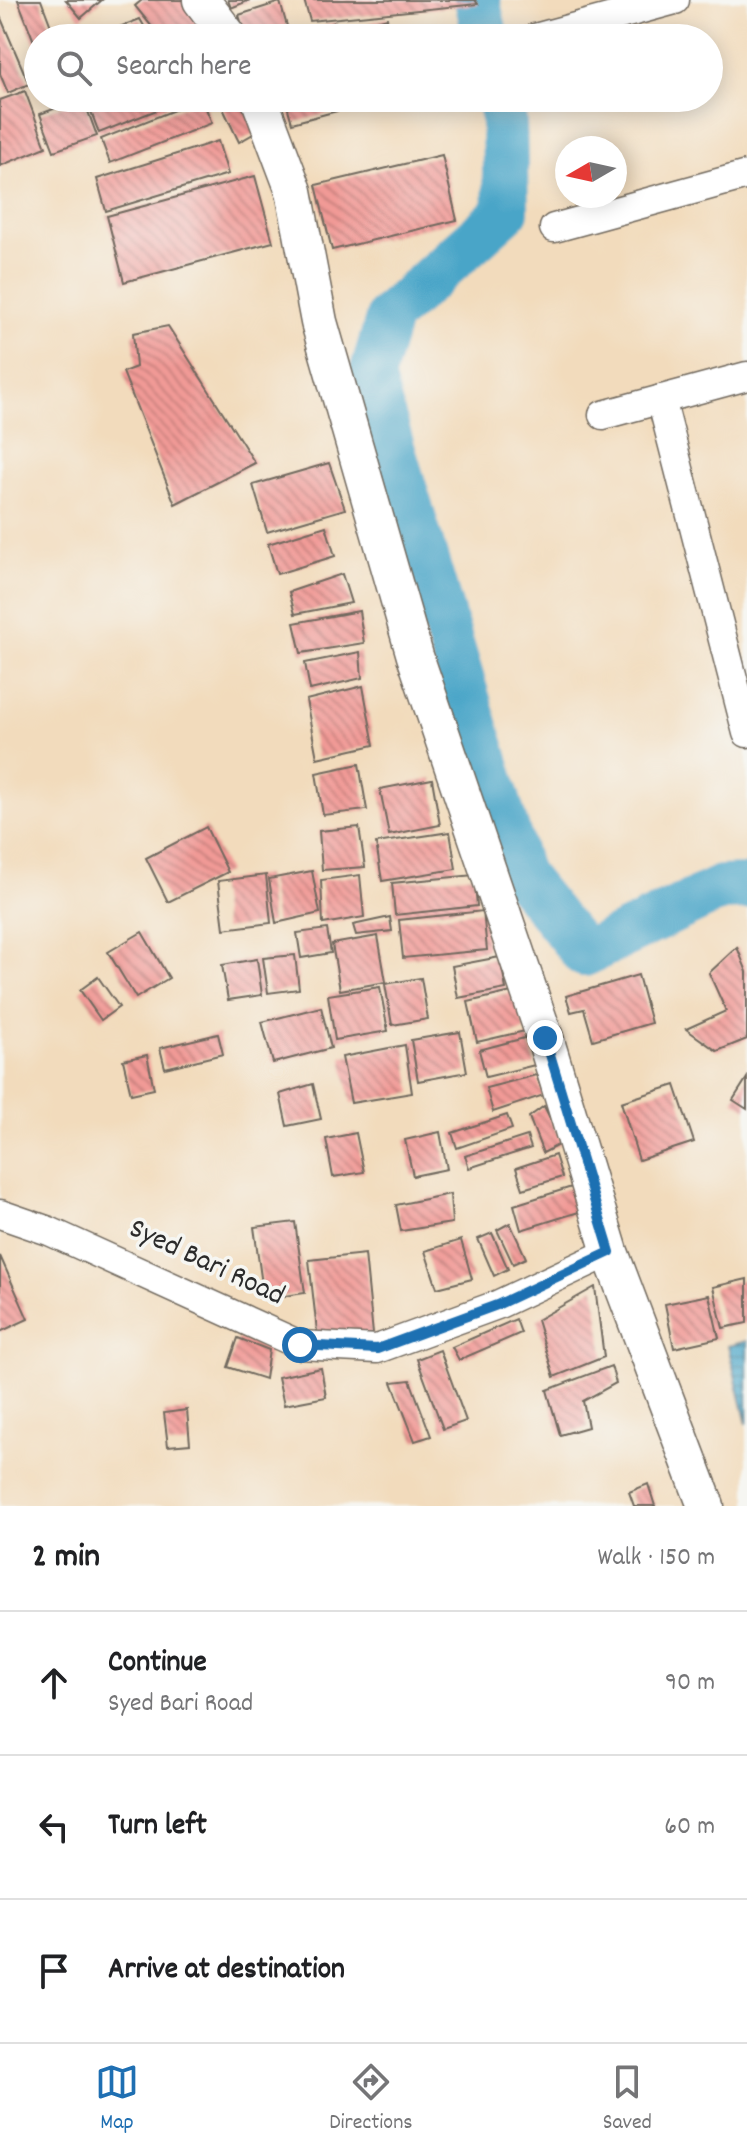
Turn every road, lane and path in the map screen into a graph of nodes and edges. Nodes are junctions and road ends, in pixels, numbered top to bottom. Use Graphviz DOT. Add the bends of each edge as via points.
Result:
graph roads {
  1 [pos="201,0"];
  2 [pos="675,0"];
  3 [pos="219,24"];
  4 [pos="587,24"];
  5 [pos="264,112"];
  6 [pos="747,175"];
  7 [pos="554,228"];
  8 [pos="747,376"];
  9 [pos="661,399"];
  10 [pos="603,415"];
  11 [pos="747,733"];
  12 [pos="0,1214"];
  13 [pos="610,1252"];
  14 [pos="706,1506"];
  1 -- 3 [label="street"];
  2 -- 4 [label="street"];
  5 -- 13 [label="street" via="294,191 319,322 415,656 540,1023"];
  6 -- 7 [label="street"];
  8 -- 9 [label="street"];
  9 -- 10 [label="street"];
  9 -- 11 [label="street"];
  12 -- 13 [label="street, Syed Bari Road" via="49,1231 300,1345 377,1349 497,1305"];
  13 -- 14 [label="street"];
}
